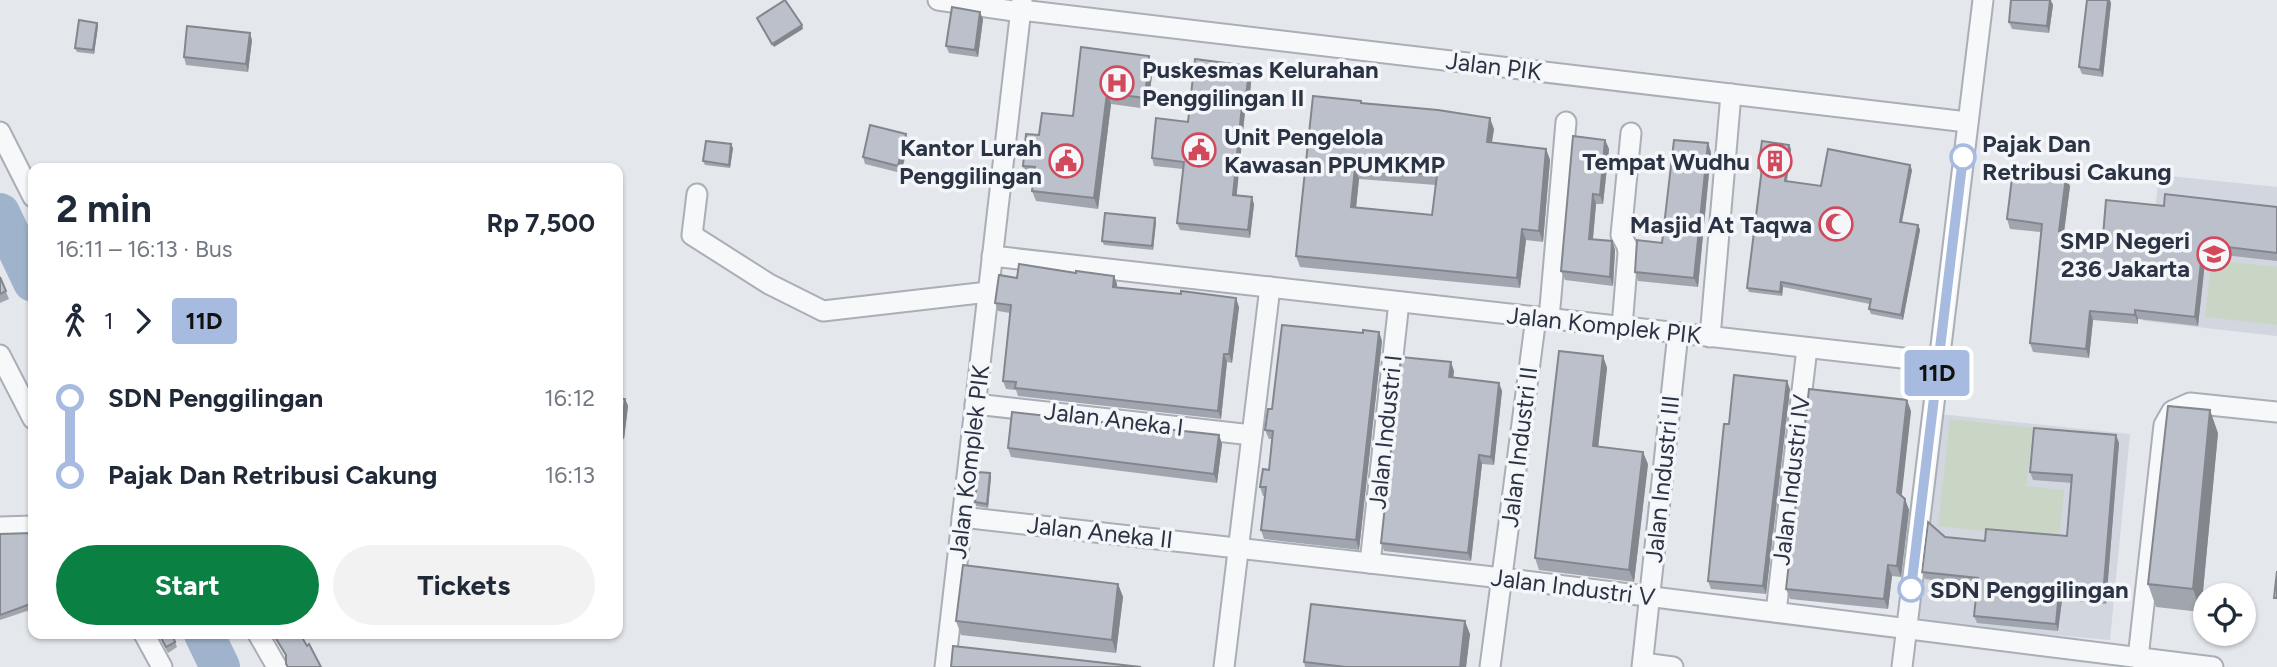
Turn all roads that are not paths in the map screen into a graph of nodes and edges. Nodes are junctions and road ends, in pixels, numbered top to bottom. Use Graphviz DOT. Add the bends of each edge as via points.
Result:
graph roads {
  1 [pos="939,0"];
  2 [pos="1983,0"];
  3 [pos="1021,7"];
  4 [pos="1731,94"];
  5 [pos="1566,122"];
  6 [pos="1967,122"];
  7 [pos="0,132"];
  8 [pos="1631,133"];
  9 [pos="28,187"];
  10 [pos="697,194"];
  11 [pos="992,256"];
  12 [pos="1269,287"];
  13 [pos="988,292"];
  14 [pos="1399,302"];
  15 [pos="1542,318"];
  16 [pos="1622,327"];
  17 [pos="1678,333"];
  18 [pos="1710,337"];
  19 [pos="1807,348"];
  20 [pos="0,355"];
  21 [pos="1938,362"];
  22 [pos="975,404"];
  23 [pos="28,409"];
  24 [pos="2277,412"];
  25 [pos="1252,435"];
  26 [pos="962,517"];
  27 [pos="28,526"];
  28 [pos="0,527"];
  29 [pos="1238,547"];
  30 [pos="1370,563"];
  31 [pos="1502,578"];
  32 [pos="1650,596"];
  33 [pos="1776,612"];
  34 [pos="1906,628"];
  35 [pos="147,639"];
  36 [pos="261,639"];
  37 [pos="2138,657"];
  38 [pos="1642,665"];
  39 [pos="162,667"];
  40 [pos="277,667"];
  41 [pos="945,667"];
  42 [pos="1224,667"];
  43 [pos="1490,667"];
  44 [pos="1673,667"];
  45 [pos="1902,667"];
  46 [pos="2213,667"];
  1 -- 3 [label="street, Jalan PIK"];
  2 -- 6 [label="street"];
  3 -- 4 [label="street, Jalan PIK"];
  3 -- 11 [label="street, Jalan Komplek PIK"];
  4 -- 6 [label="street, Jalan PIK"];
  4 -- 18 [label="street"];
  5 -- 15 [label="street, Jalan Industri II"];
  6 -- 21 [label="street"];
  7 -- 9 [label="street"];
  8 -- 16 [label="street" via="1621,235 1628,253"];
  10 -- 13 [label="street" via="692,235 769,284 824,312"];
  11 -- 12 [label="street, Jalan Komplek PIK"];
  11 -- 13 [label="street, Jalan Komplek PIK"];
  12 -- 14 [label="street, Jalan Komplek PIK"];
  12 -- 25 [label="street"];
  13 -- 22 [label="street, Jalan Komplek PIK"];
  14 -- 15 [label="street, Jalan Komplek PIK"];
  14 -- 30 [label="street, Jalan Industri I"];
  15 -- 16 [label="street, Jalan Komplek PIK"];
  15 -- 31 [label="street, Jalan Industri II"];
  16 -- 17 [label="street, Jalan Komplek PIK"];
  17 -- 18 [label="street, Jalan Komplek PIK"];
  17 -- 32 [label="street, Jalan Industri III"];
  18 -- 19 [label="street, Jalan Komplek PIK"];
  19 -- 21 [label="street, Jalan Komplek PIK"];
  19 -- 33 [label="street, Jalan Industri IV"];
  20 -- 23 [label="street"];
  21 -- 34 [label="street"];
  22 -- 25 [label="street, Jalan Aneka I"];
  22 -- 26 [label="street, Jalan Komplek PIK"];
  24 -- 37 [label="street" via="2190,403 2172,411 2164,425"];
  25 -- 29 [label="street"];
  26 -- 29 [label="street, Jalan Aneka II"];
  26 -- 41 [label="street, Jalan Komplek PIK" via="956,647"];
  27 -- 28 [label="street"];
  29 -- 30 [label="street, Jalan Industri V"];
  29 -- 42 [label="street"];
  30 -- 31 [label="street, Jalan Industri V"];
  31 -- 32 [label="street, Jalan Industri V"];
  31 -- 43 [label="street"];
  32 -- 33 [label="street, Jalan Industri V"];
  32 -- 38 [label="street, Jalan Industri III"];
  33 -- 34 [label="street, Jalan Industri V"];
  34 -- 37 [label="street, Jalan Industri V"];
  34 -- 45 [label="street"];
  35 -- 39 [label="street"];
  36 -- 40 [label="street"];
  37 -- 46 [label="street, Jalan Industri V"];
  38 -- 44 [label="street"];
}
